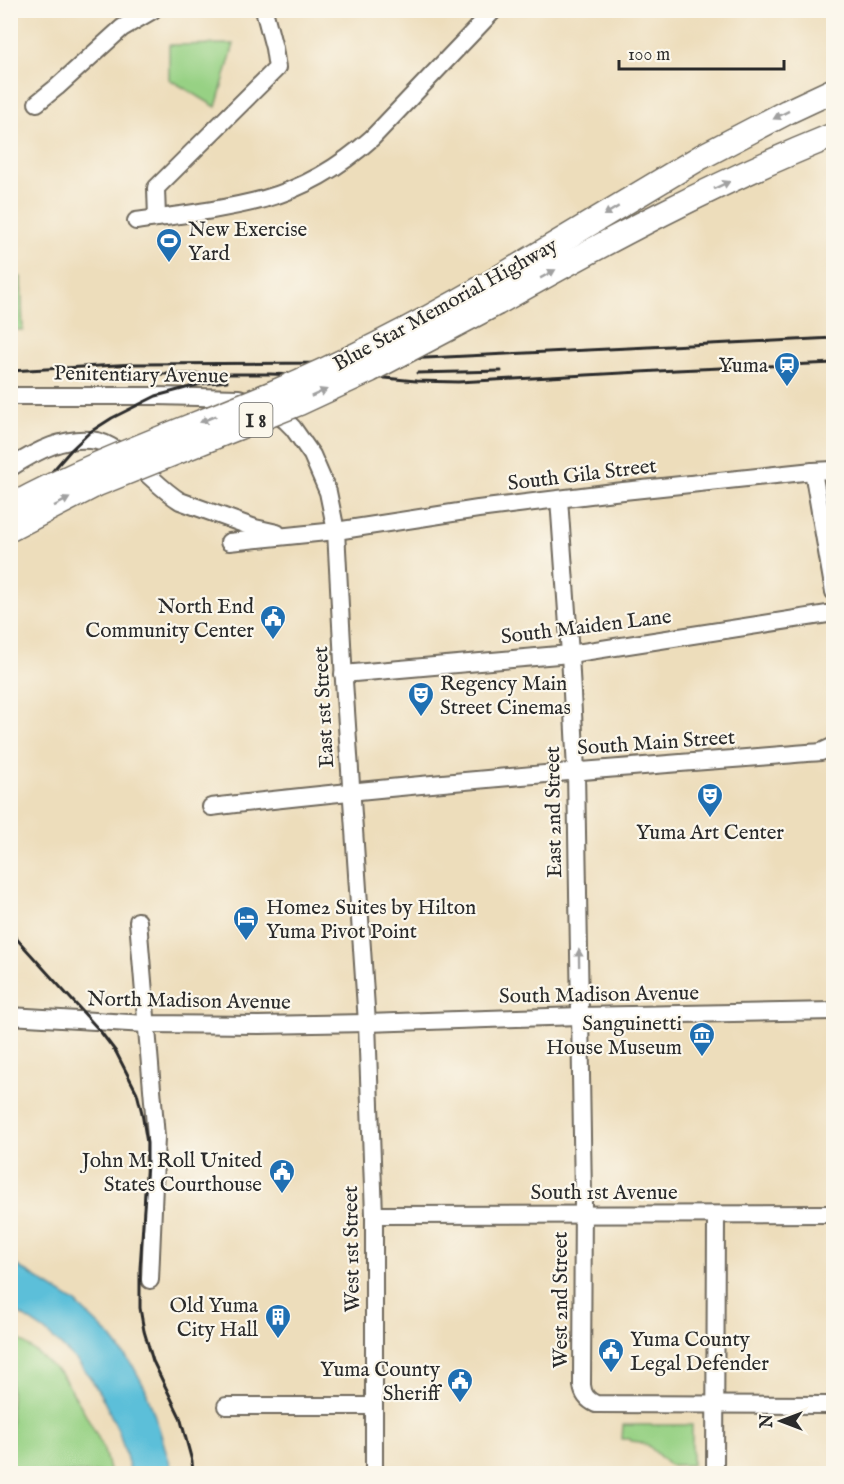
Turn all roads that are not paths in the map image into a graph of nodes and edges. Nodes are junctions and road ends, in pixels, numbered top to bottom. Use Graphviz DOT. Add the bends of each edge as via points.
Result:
graph roads {
  1 [pos="153,10"];
  2 [pos="264,10"];
  3 [pos="494,10"];
  4 [pos="834,90"];
  5 [pos="37,103"];
  6 [pos="834,135"];
  7 [pos="157,218"];
  8 [pos="136,221"];
  9 [pos="492,294"];
  10 [pos="10,396"];
  11 [pos="269,408"];
  12 [pos="10,468"];
  13 [pos="834,470"];
  14 [pos="813,471"];
  15 [pos="559,499"];
  16 [pos="10,507"];
  17 [pos="10,529"];
  18 [pos="336,531"];
  19 [pos="287,536"];
  20 [pos="229,542"];
  21 [pos="834,592"];
  22 [pos="834,613"];
  23 [pos="570,654"];
  24 [pos="343,674"];
  25 [pos="829,752"];
  26 [pos="576,771"];
  27 [pos="351,790"];
  28 [pos="211,807"];
  29 [pos="138,921"];
  30 [pos="834,1011"];
  31 [pos="10,1016"];
  32 [pos="580,1016"];
  33 [pos="367,1023"];
  34 [pos="146,1024"];
  35 [pos="834,1214"];
  36 [pos="375,1215"];
  37 [pos="583,1215"];
  38 [pos="716,1215"];
  39 [pos="150,1280"];
  40 [pos="715,1404"];
  41 [pos="834,1405"];
  42 [pos="226,1406"];
  43 [pos="375,1406"];
  44 [pos="375,1473"];
  45 [pos="715,1473"];
  1 -- 5 [label="street" via="122,28"];
  2 -- 7 [label="street" via="278,68 156,188"];
  3 -- 7 [label="street" via="372,138 325,173 267,198"];
  4 -- 9 [label="highway, Blue Star Memorial Highway / I 8, one-way" via="701,157"];
  9 -- 6 [label="highway, Blue Star Memorial Highway / I 8, one-way"];
  7 -- 8 [label="street"];
  9 -- 16 [label="highway, Blue Star Memorial Highway / I 8, one-way, bridge" via="312,376 77,473"];
  17 -- 9 [label="highway, Blue Star Memorial Highway / I 8, one-way, bridge" via="98,484 351,379 404,353"];
  10 -- 11 [label="street, Penitentiary Avenue" via="239,398"];
  11 -- 18 [label="street, East 1st Street" via="297,433 316,463 328,492"];
  12 -- 19 [label="street" via="67,440 99,441 123,454 180,501"];
  13 -- 14 [label="street, South Gila Street"];
  14 -- 15 [label="street, South Gila Street"];
  14 -- 21 [label="street"];
  15 -- 18 [label="street, South Gila Street"];
  15 -- 23 [label="street, East 2nd Street"];
  18 -- 19 [label="street, South Gila Street"];
  18 -- 24 [label="street, East 1st Street"];
  19 -- 20 [label="street, South Gila Street"];
  22 -- 23 [label="street, South Maiden Lane"];
  23 -- 24 [label="street, South Maiden Lane"];
  23 -- 26 [label="street, East 2nd Street"];
  24 -- 27 [label="street, East 1st Street"];
  25 -- 26 [label="street, South Main Street"];
  26 -- 27 [label="street, South Main Street"];
  32 -- 26 [label="street, East 2nd Street, one-way"];
  27 -- 28 [label="street, South Main Street"];
  27 -- 33 [label="street, East 1st Street"];
  29 -- 34 [label="street"];
  30 -- 32 [label="street, South Madison Avenue"];
  31 -- 34 [label="street, North Madison Avenue"];
  32 -- 33 [label="street, South Madison Avenue"];
  32 -- 37 [label="street, West 2nd Street"];
  33 -- 34 [label="street, North Madison Avenue"];
  33 -- 36 [label="street, West 1st Street"];
  34 -- 39 [label="street" via="156,1137"];
  35 -- 38 [label="street, South 1st Avenue"];
  36 -- 37 [label="street, South 1st Avenue"];
  36 -- 43 [label="street, West 1st Street"];
  37 -- 38 [label="street, South 1st Avenue"];
  37 -- 40 [label="street, West 2nd Street" via="585,1397 597,1404"];
  38 -- 40 [label="street"];
  40 -- 41 [label="street"];
  40 -- 45 [label="street"];
  42 -- 43 [label="street"];
  43 -- 44 [label="street, West 1st Street"];
}
